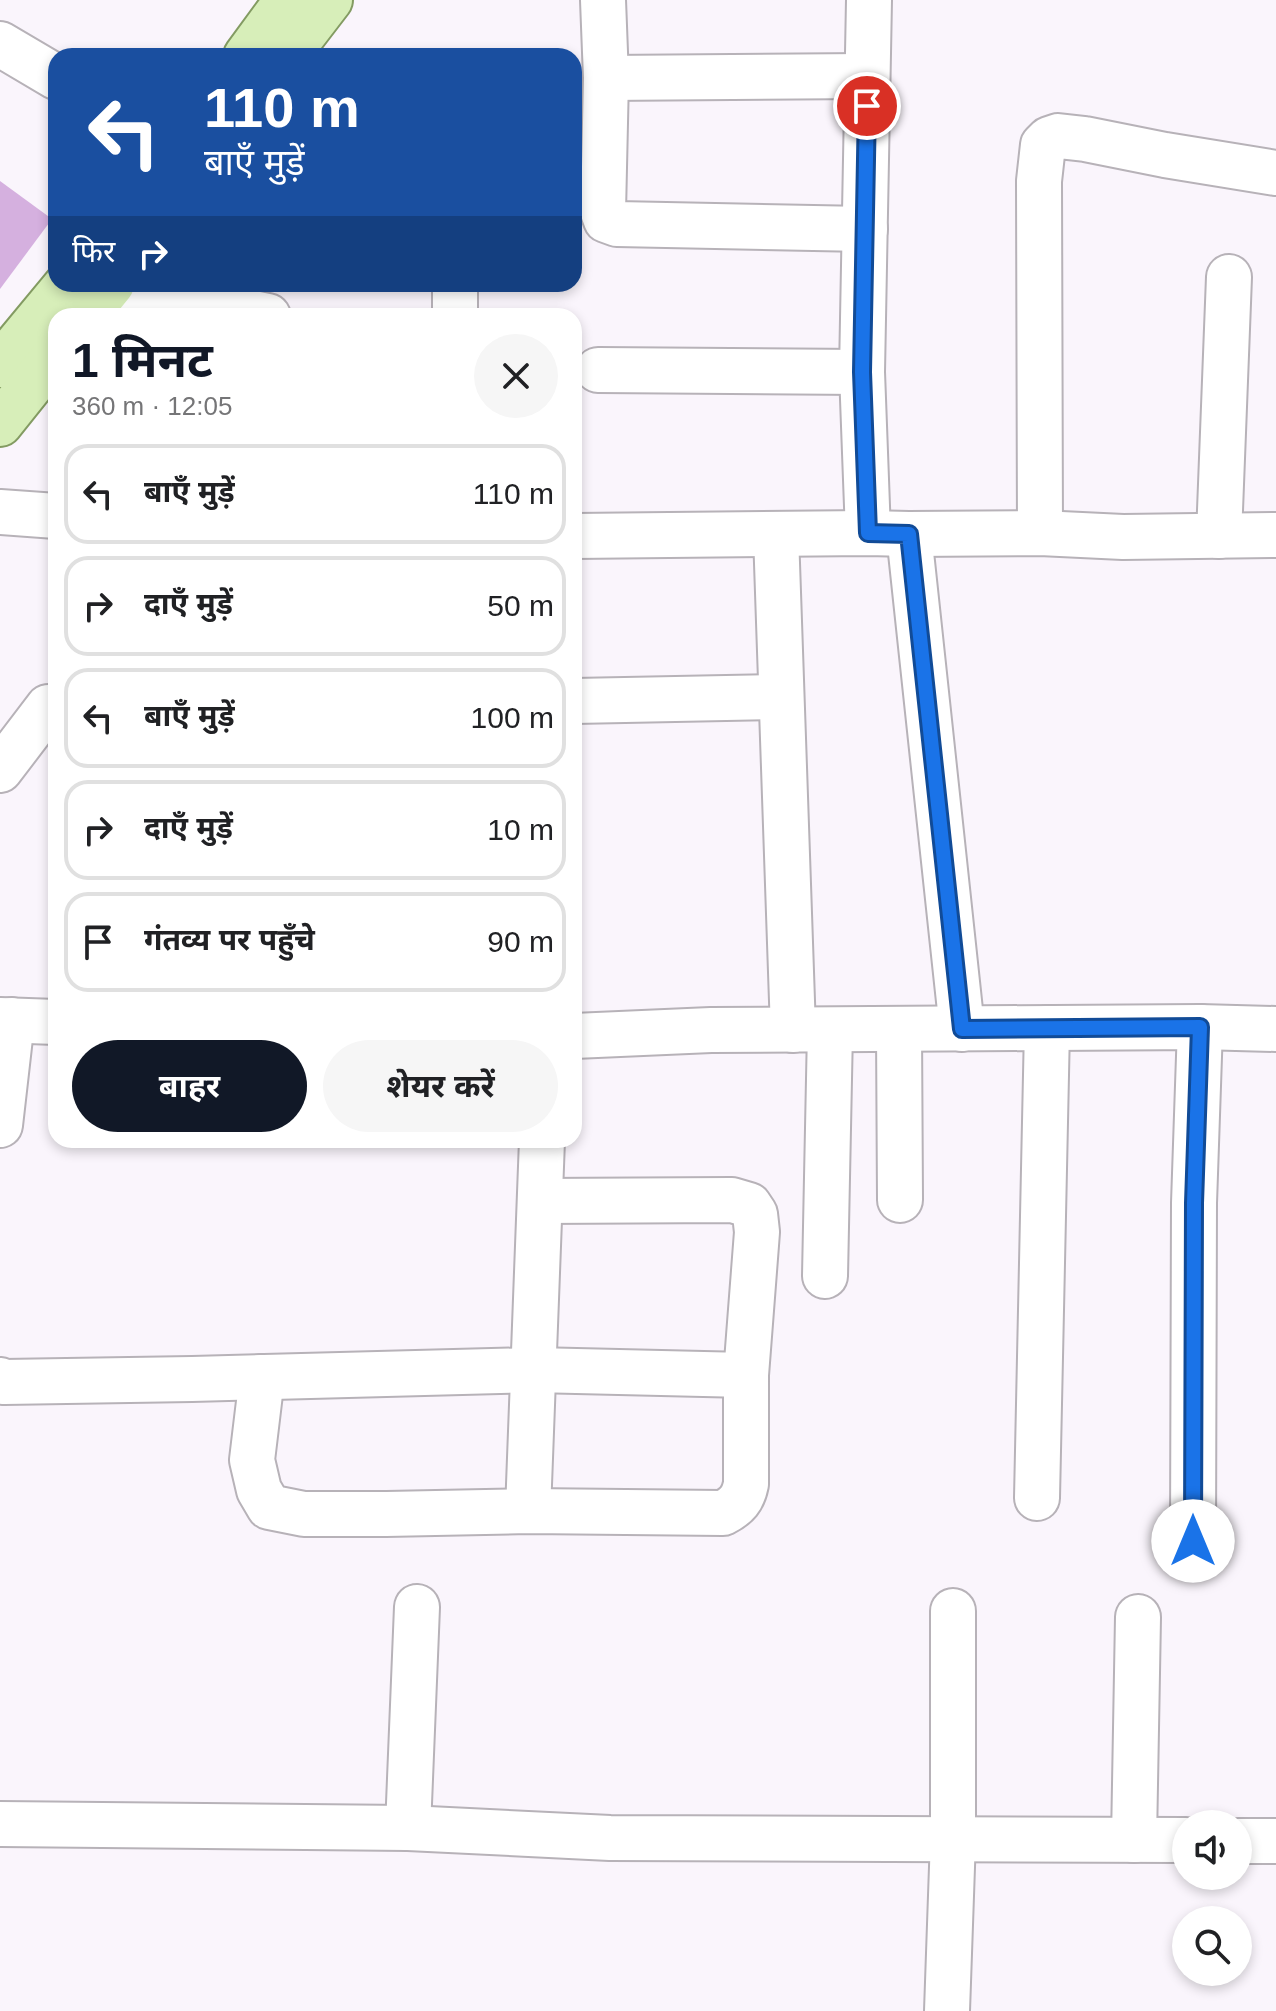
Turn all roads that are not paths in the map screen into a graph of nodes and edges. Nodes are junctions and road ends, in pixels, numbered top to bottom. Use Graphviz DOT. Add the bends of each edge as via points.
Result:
graph roads {
  1 [pos="287,0"];
  2 [pos="330,0"];
  3 [pos="603,0"];
  4 [pos="869,0"];
  5 [pos="0,44"];
  6 [pos="252,48"];
  7 [pos="293,48"];
  8 [pos="48,72"];
  9 [pos="867,76"];
  10 [pos="606,78"];
  11 [pos="1276,173"];
  12 [pos="865,229"];
  13 [pos="1229,277"];
  14 [pos="60,292"];
  15 [pos="105,292"];
  16 [pos="150,292"];
  17 [pos="92,308"];
  18 [pos="229,308"];
  19 [pos="48,364"];
  20 [pos="0,365"];
  21 [pos="598,370"];
  22 [pos="862,372"];
  23 [pos="0,424"];
  24 [pos="0,512"];
  25 [pos="48,515"];
  26 [pos="1040,533"];
  27 [pos="776,534"];
  28 [pos="888,534"];
  29 [pos="1276,535"];
  30 [pos="582,536"];
  31 [pos="1219,536"];
  32 [pos="781,697"];
  33 [pos="582,701"];
  34 [pos="48,707"];
  35 [pos="0,770"];
  36 [pos="6,1020"];
  37 [pos="48,1022"];
  38 [pos="1200,1027"];
  39 [pos="1047,1028"];
  40 [pos="962,1029"];
  41 [pos="1276,1029"];
  42 [pos="811,1030"];
  43 [pos="899,1030"];
  44 [pos="582,1036"];
  45 [pos="0,1125"];
  46 [pos="542,1148"];
  47 [pos="900,1200"];
  48 [pos="540,1201"];
  49 [pos="825,1276"];
  50 [pos="534,1370"];
  51 [pos="746,1375"];
  52 [pos="262,1377"];
  53 [pos="0,1380"];
  54 [pos="1037,1498"];
  55 [pos="528,1511"];
  56 [pos="1193,1541"];
  57 [pos="417,1607"];
  58 [pos="953,1611"];
  59 [pos="1138,1617"];
  60 [pos="0,1824"];
  61 [pos="408,1828"];
  62 [pos="953,1838"];
  63 [pos="1134,1840"];
  64 [pos="1172,1840"];
  65 [pos="1252,1841"];
  66 [pos="1276,1841"];
  67 [pos="947,2011"];
  1 -- 6 [label="main road"];
  2 -- 7 [label="main road"];
  3 -- 10 [label="street"];
  4 -- 9 [label="street"];
  5 -- 8 [label="street"];
  9 -- 10 [label="street"];
  9 -- 12 [label="street"];
  10 -- 12 [label="street" via="606,220"];
  11 -- 26 [label="street" via="1085,139 1058,136 1043,145"];
  12 -- 22 [label="street"];
  13 -- 31 [label="street"];
  14 -- 20 [label="main road"];
  15 -- 17 [label="main road"];
  16 -- 18 [label="street"];
  19 -- 23 [label="main road"];
  21 -- 22 [label="street"];
  22 -- 28 [label="street"];
  24 -- 25 [label="street"];
  26 -- 28 [label="street"];
  26 -- 31 [label="street"];
  27 -- 28 [label="street"];
  27 -- 30 [label="street"];
  27 -- 32 [label="street"];
  28 -- 40 [label="street"];
  29 -- 31 [label="street"];
  32 -- 33 [label="street"];
  32 -- 42 [label="street"];
  34 -- 35 [label="street"];
  36 -- 37 [label="street"];
  36 -- 45 [label="street"];
  38 -- 39 [label="street"];
  38 -- 41 [label="street"];
  38 -- 56 [label="street"];
  39 -- 40 [label="street"];
  39 -- 54 [label="street"];
  40 -- 43 [label="street"];
  42 -- 43 [label="street"];
  42 -- 44 [label="street"];
  42 -- 49 [label="street"];
  43 -- 47 [label="street"];
  46 -- 48 [label="street"];
  48 -- 50 [label="street"];
  48 -- 51 [label="street" via="732,1200 749,1205 757,1232"];
  50 -- 51 [label="street"];
  50 -- 52 [label="street"];
  50 -- 55 [label="street"];
  51 -- 55 [label="street" via="746,1484 735,1506 723,1513"];
  52 -- 53 [label="street"];
  52 -- 55 [label="street" via="252,1460 269,1507 304,1514"];
  57 -- 61 [label="street"];
  58 -- 62 [label="street"];
  59 -- 63 [label="street"];
  60 -- 61 [label="street"];
  61 -- 62 [label="street" via="610,1838"];
  62 -- 63 [label="street"];
  62 -- 67 [label="street"];
  63 -- 64 [label="street"];
  65 -- 66 [label="street"];
}
